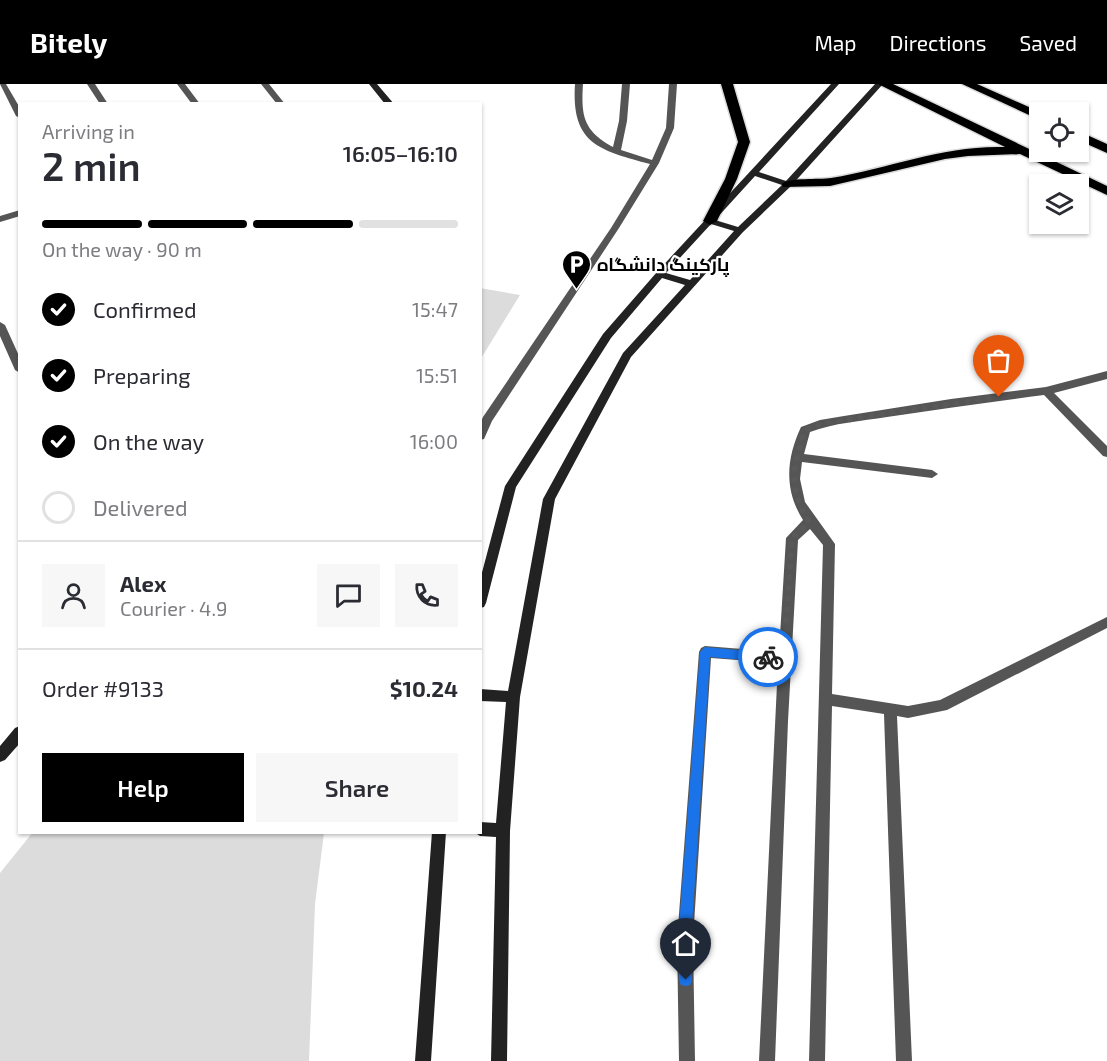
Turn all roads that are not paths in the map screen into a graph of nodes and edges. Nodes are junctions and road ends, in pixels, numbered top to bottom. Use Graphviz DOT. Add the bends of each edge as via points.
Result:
graph roads {
  1 [pos="2,84"];
  2 [pos="91,84"];
  3 [pos="181,84"];
  4 [pos="265,84"];
  5 [pos="373,84"];
  6 [pos="579,84"];
  7 [pos="626,84"];
  8 [pos="673,84"];
  9 [pos="727,84"];
  10 [pos="834,84"];
  11 [pos="879,84"];
  12 [pos="968,84"];
  13 [pos="889,86"];
  14 [pos="103,102"];
  15 [pos="194,102"];
  16 [pos="279,102"];
  17 [pos="389,102"];
  18 [pos="18,112"];
  19 [pos="1029,112"];
  20 [pos="1089,140"];
  21 [pos="1107,149"];
  22 [pos="616,152"];
  23 [pos="1028,152"];
  24 [pos="655,163"];
  25 [pos="755,173"];
  26 [pos="788,184"];
  27 [pos="1107,191"];
  28 [pos="18,214"];
  29 [pos="0,219"];
  30 [pos="710,221"];
  31 [pos="740,230"];
  32 [pos="660,274"];
  33 [pos="693,285"];
  34 [pos="0,325"];
  35 [pos="18,366"];
  36 [pos="1107,375"];
  37 [pos="1046,392"];
  38 [pos="482,431"];
  39 [pos="1107,436"];
  40 [pos="1095,441"];
  41 [pos="1107,453"];
  42 [pos="797,457"];
  43 [pos="932,474"];
  44 [pos="809,522"];
  45 [pos="482,595"];
  46 [pos="1107,622"];
  47 [pos="784,658"];
  48 [pos="482,695"];
  49 [pos="513,698"];
  50 [pos="825,699"];
  51 [pos="890,709"];
  52 [pos="18,734"];
  53 [pos="0,756"];
  54 [pos="482,829"];
  55 [pos="503,831"];
  56 [pos="439,834"];
  57 [pos="423,1061"];
  58 [pos="499,1061"];
  59 [pos="687,1061"];
  60 [pos="767,1061"];
  61 [pos="817,1061"];
  62 [pos="903,1061"];
  1 -- 18 [label="street"];
  2 -- 14 [label="street"];
  3 -- 15 [label="street"];
  4 -- 16 [label="street"];
  5 -- 17 [label="street"];
  6 -- 22 [label="street" via="578,113 583,128 592,140"];
  7 -- 22 [label="street"];
  8 -- 24 [label="street" via="670,128"];
  9 -- 30 [label="highway" via="744,142"];
  10 -- 25 [label="street"];
  11 -- 26 [label="street"];
  12 -- 19 [label="highway"];
  13 -- 23 [label="highway"];
  20 -- 21 [label="highway"];
  22 -- 24 [label="street"];
  23 -- 26 [label="highway" via="991,149 951,153 829,182"];
  23 -- 27 [label="highway"];
  24 -- 38 [label="street"];
  25 -- 26 [label="street"];
  25 -- 30 [label="street"];
  26 -- 31 [label="street"];
  28 -- 29 [label="street"];
  30 -- 31 [label="street"];
  30 -- 32 [label="street"];
  31 -- 33 [label="street"];
  32 -- 33 [label="street"];
  32 -- 45 [label="street" via="607,336 511,486"];
  33 -- 49 [label="street" via="627,355 549,499"];
  34 -- 35 [label="street"];
  36 -- 37 [label="street"];
  37 -- 40 [label="street"];
  37 -- 42 [label="street" via="951,402 820,424 805,430"];
  39 -- 40 [label="street"];
  40 -- 41 [label="street"];
  42 -- 43 [label="street"];
  42 -- 44 [label="street" via="793,485"];
  44 -- 47 [label="street" via="792,538"];
  44 -- 50 [label="street" via="829,544"];
  46 -- 51 [label="street" via="942,706 908,712"];
  47 -- 59 [label="street" via="705,652 684,940"];
  47 -- 60 [label="street"];
  48 -- 49 [label="street"];
  49 -- 55 [label="street"];
  50 -- 51 [label="street"];
  50 -- 61 [label="street"];
  51 -- 62 [label="street"];
  52 -- 53 [label="street"];
  54 -- 55 [label="street"];
  55 -- 58 [label="street"];
  56 -- 57 [label="street"];
}
